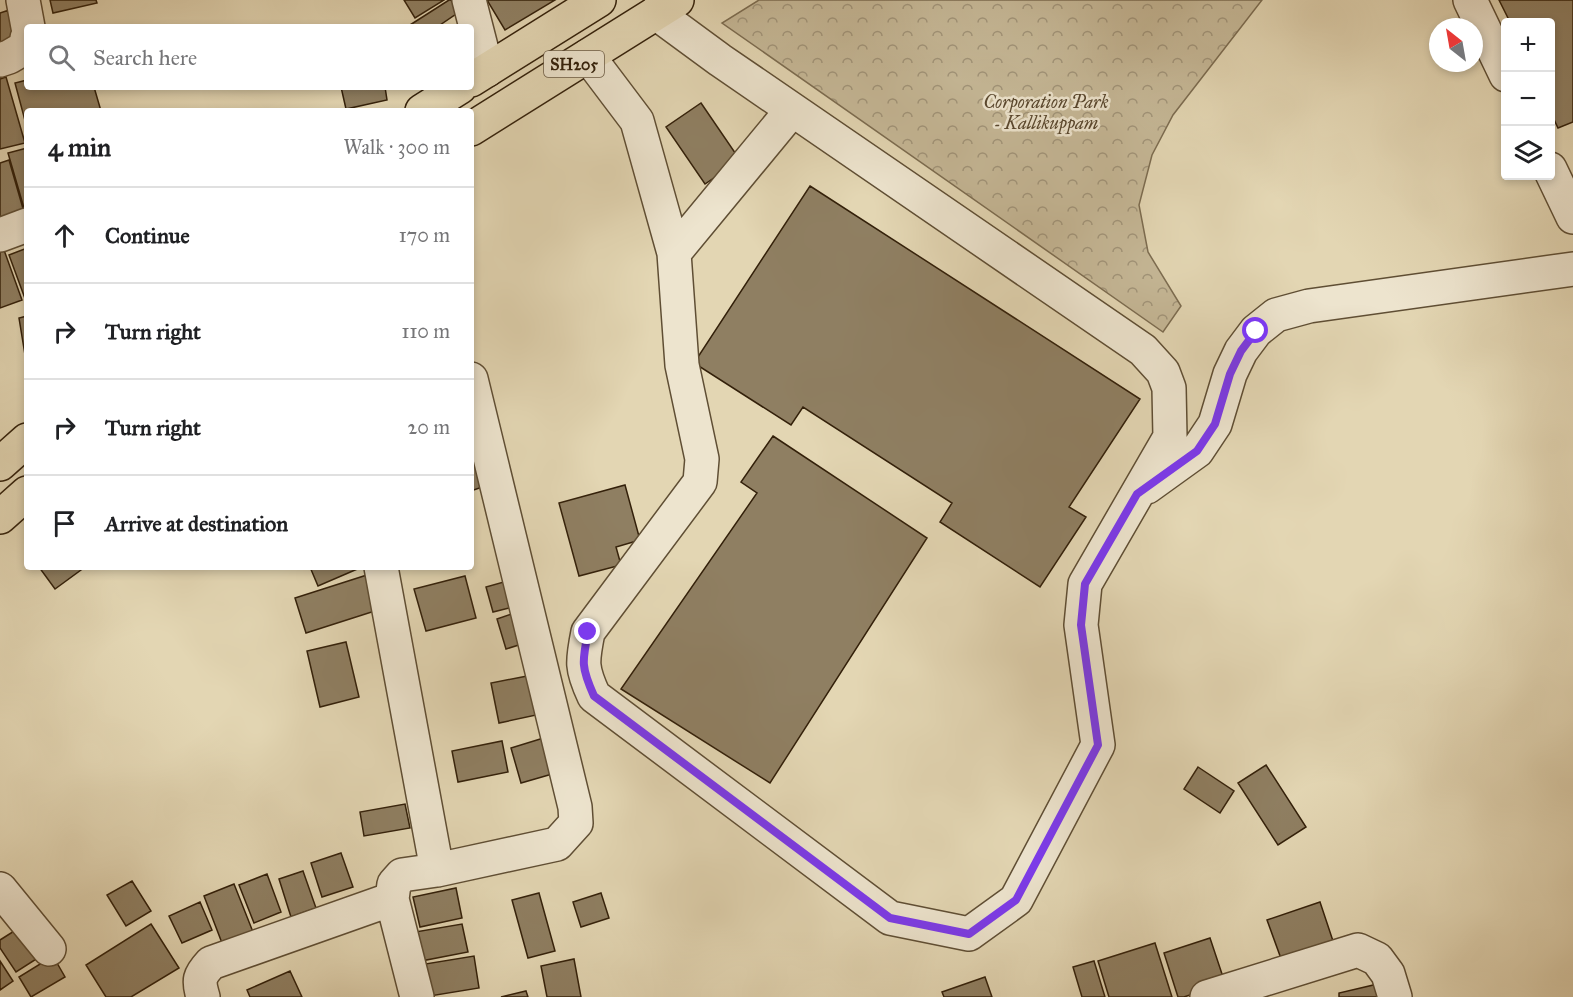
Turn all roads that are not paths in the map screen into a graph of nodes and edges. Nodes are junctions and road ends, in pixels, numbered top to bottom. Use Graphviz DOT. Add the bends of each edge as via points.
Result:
graph roads {
  1 [pos="23,0"];
  2 [pos="469,0"];
  3 [pos="599,0"];
  4 [pos="1470,0"];
  5 [pos="667,6"];
  6 [pos="27,24"];
  7 [pos="470,24"];
  8 [pos="24,48"];
  9 [pos="588,56"];
  10 [pos="0,60"];
  11 [pos="1505,72"];
  12 [pos="474,78"];
  13 [pos="455,90"];
  14 [pos="427,108"];
  15 [pos="792,110"];
  16 [pos="474,127"];
  17 [pos="1555,178"];
  18 [pos="1573,217"];
  19 [pos="24,226"];
  20 [pos="0,235"];
  21 [pos="674,253"];
  22 [pos="1573,269"];
  23 [pos="474,391"];
  24 [pos="24,443"];
  25 [pos="0,464"];
  26 [pos="1137,494"];
  27 [pos="24,496"];
  28 [pos="0,517"];
  29 [pos="382,570"];
  30 [pos="437,870"];
  31 [pos="0,891"];
  32 [pos="392,899"];
  33 [pos="49,949"];
  34 [pos="203,997"];
  35 [pos="417,997"];
  36 [pos="1207,997"];
  37 [pos="1395,997"];
  1 -- 6 [label="street"];
  2 -- 7 [label="street"];
  3 -- 12 [label="main road, SH205"];
  4 -- 11 [label="street"];
  5 -- 9 [label="main road, SH205"];
  5 -- 15 [label="street" via="720,60"];
  8 -- 10 [label="street"];
  9 -- 16 [label="main road, SH205"];
  9 -- 21 [label="street" via="637,120"];
  13 -- 14 [label="main road, SH205"];
  15 -- 21 [label="street"];
  15 -- 26 [label="street" via="1143,350 1163,372 1169,388 1170,437"];
  17 -- 18 [label="street"];
  19 -- 20 [label="street"];
  21 -- 26 [label="street" via="682,365 702,459 700,482 588,632 584,673 594,696 890,918 969,934 1016,900 1098,745 1081,625 1085,584"];
  22 -- 26 [label="street" via="1309,306 1276,315 1256,331 1241,351 1215,424 1197,451"];
  23 -- 30 [label="street" via="576,823 557,844"];
  24 -- 25 [label="main road"];
  27 -- 28 [label="main road"];
  29 -- 30 [label="street"];
  30 -- 32 [label="street" via="402,876 394,884"];
  31 -- 33 [label="street"];
  32 -- 34 [label="street" via="211,963 200,974"];
  32 -- 35 [label="street"];
  36 -- 37 [label="street" via="1358,950 1377,958 1388,974"];
}
